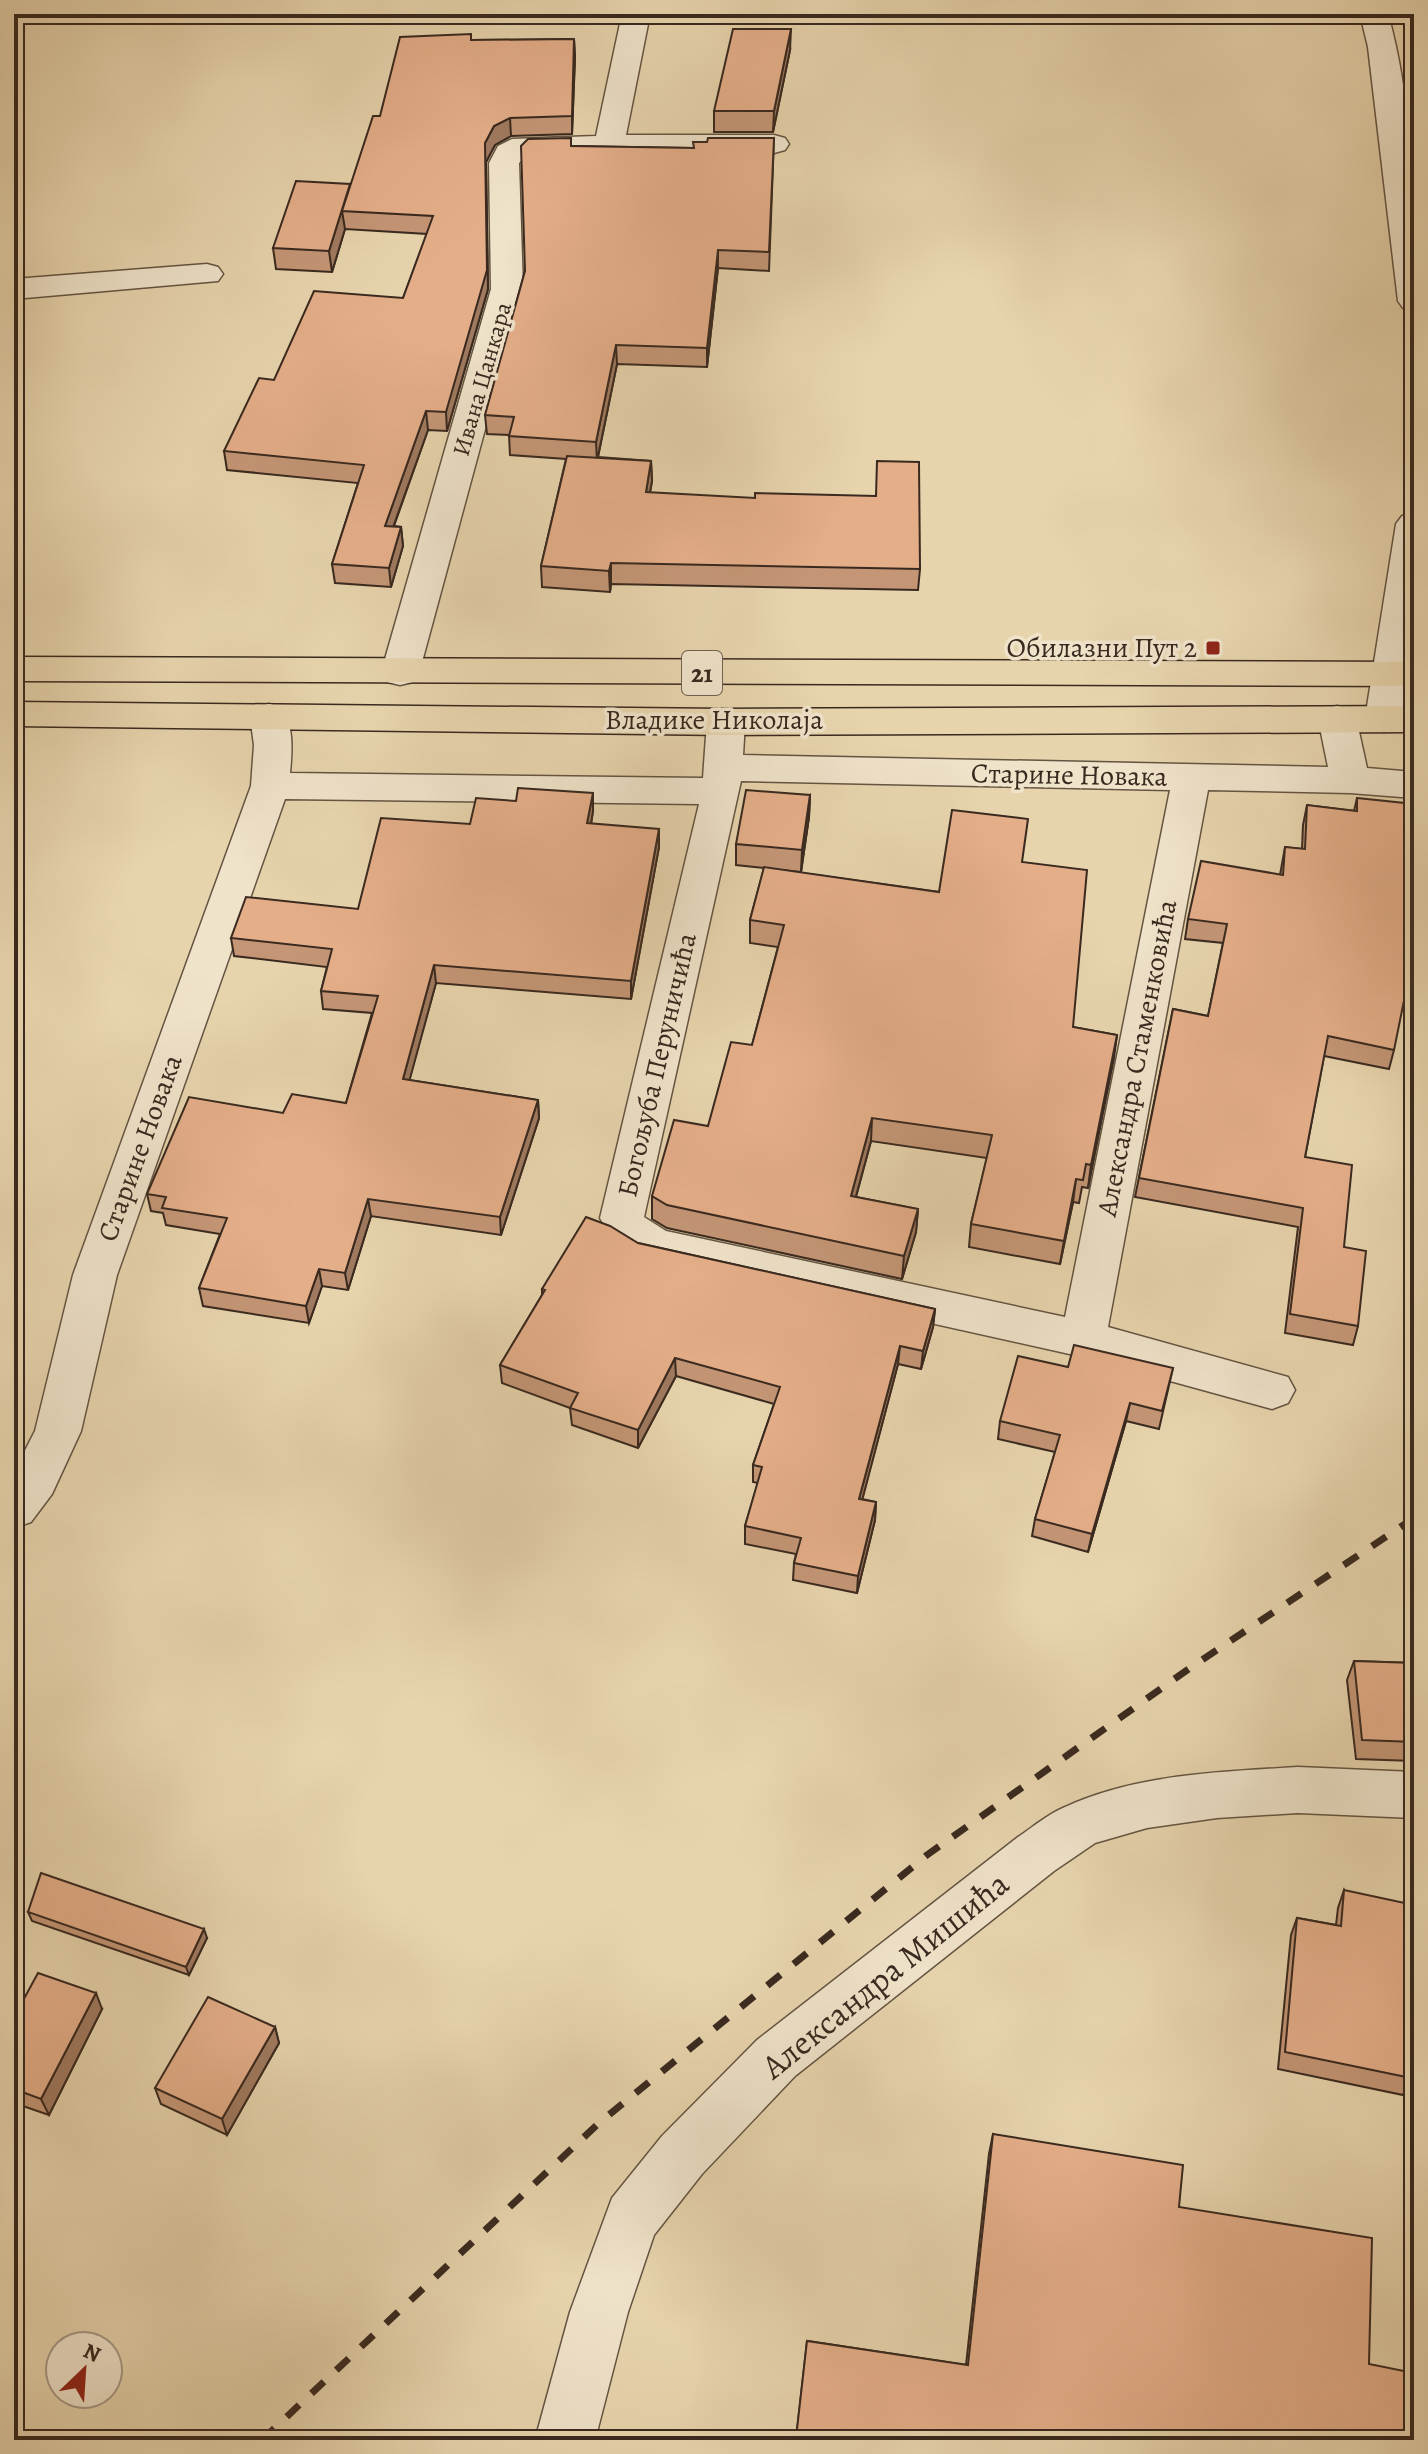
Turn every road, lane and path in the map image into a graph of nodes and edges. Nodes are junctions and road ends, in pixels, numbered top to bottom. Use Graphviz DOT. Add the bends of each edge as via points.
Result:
graph roads {
  1 [pos="636,14"];
  2 [pos="1374,14"];
  3 [pos="609,144"];
  4 [pos="774,144"];
  5 [pos="207,274"];
  6 [pos="14,289"];
  7 [pos="1414,301"];
  8 [pos="1414,524"];
  9 [pos="14,669"];
  10 [pos="400,673"];
  11 [pos="1402,674"];
  12 [pos="14,714"];
  13 [pos="269,716"];
  14 [pos="1337,718"];
  15 [pos="1399,719"];
  16 [pos="726,722"];
  17 [pos="1191,778"];
  18 [pos="722,779"];
  19 [pos="1350,780"];
  20 [pos="1414,785"];
  21 [pos="270,786"];
  22 [pos="1083,1339"];
  23 [pos="1272,1390"];
  24 [pos="14,1508"];
  25 [pos="1414,1795"];
  26 [pos="565,2440"];
  1 -- 3 [label="street"];
  2 -- 7 [label="street" via="1383,47"];
  3 -- 4 [label="street, Ивана Цанкара"];
  3 -- 10 [label="street, Ивана Цанкара" via="523,145 509,152 504,163 507,289"];
  5 -- 6 [label="street"];
  8 -- 11 [label="street"];
  9 -- 10 [label="main road, Владике Николаја / 21"];
  10 -- 11 [label="main road, Владике Николаја / 21"];
  11 -- 15 [label="street"];
  12 -- 13 [label="main road, Владике Николаја / 21"];
  13 -- 16 [label="main road, Владике Николаја / 21"];
  13 -- 21 [label="street, Старине Новака"];
  14 -- 15 [label="main road, Владике Николаја / 21"];
  14 -- 16 [label="main road, Владике Николаја / 21"];
  14 -- 19 [label="street"];
  16 -- 18 [label="street, Богољуба Перуничића"];
  17 -- 18 [label="street, Старине Новака"];
  17 -- 19 [label="street, Старине Новака"];
  17 -- 22 [label="street, Александра Стаменковића"];
  18 -- 21 [label="street, Старине Новака"];
  18 -- 22 [label="street, Богољуба Перуничића" via="622,1218 630,1231 655,1246"];
  19 -- 20 [label="street, Старине Новака"];
  21 -- 24 [label="street, Старине Новака" via="95,1275 58,1431 35,1480"];
  22 -- 23 [label="street, Богољуба Перуничића"];
  25 -- 26 [label="street, Александра Мишића" via="1298,1790 1147,1805 1081,1824 1036,1854 776,2058 682,2155 632,2218 599,2312"];
}
